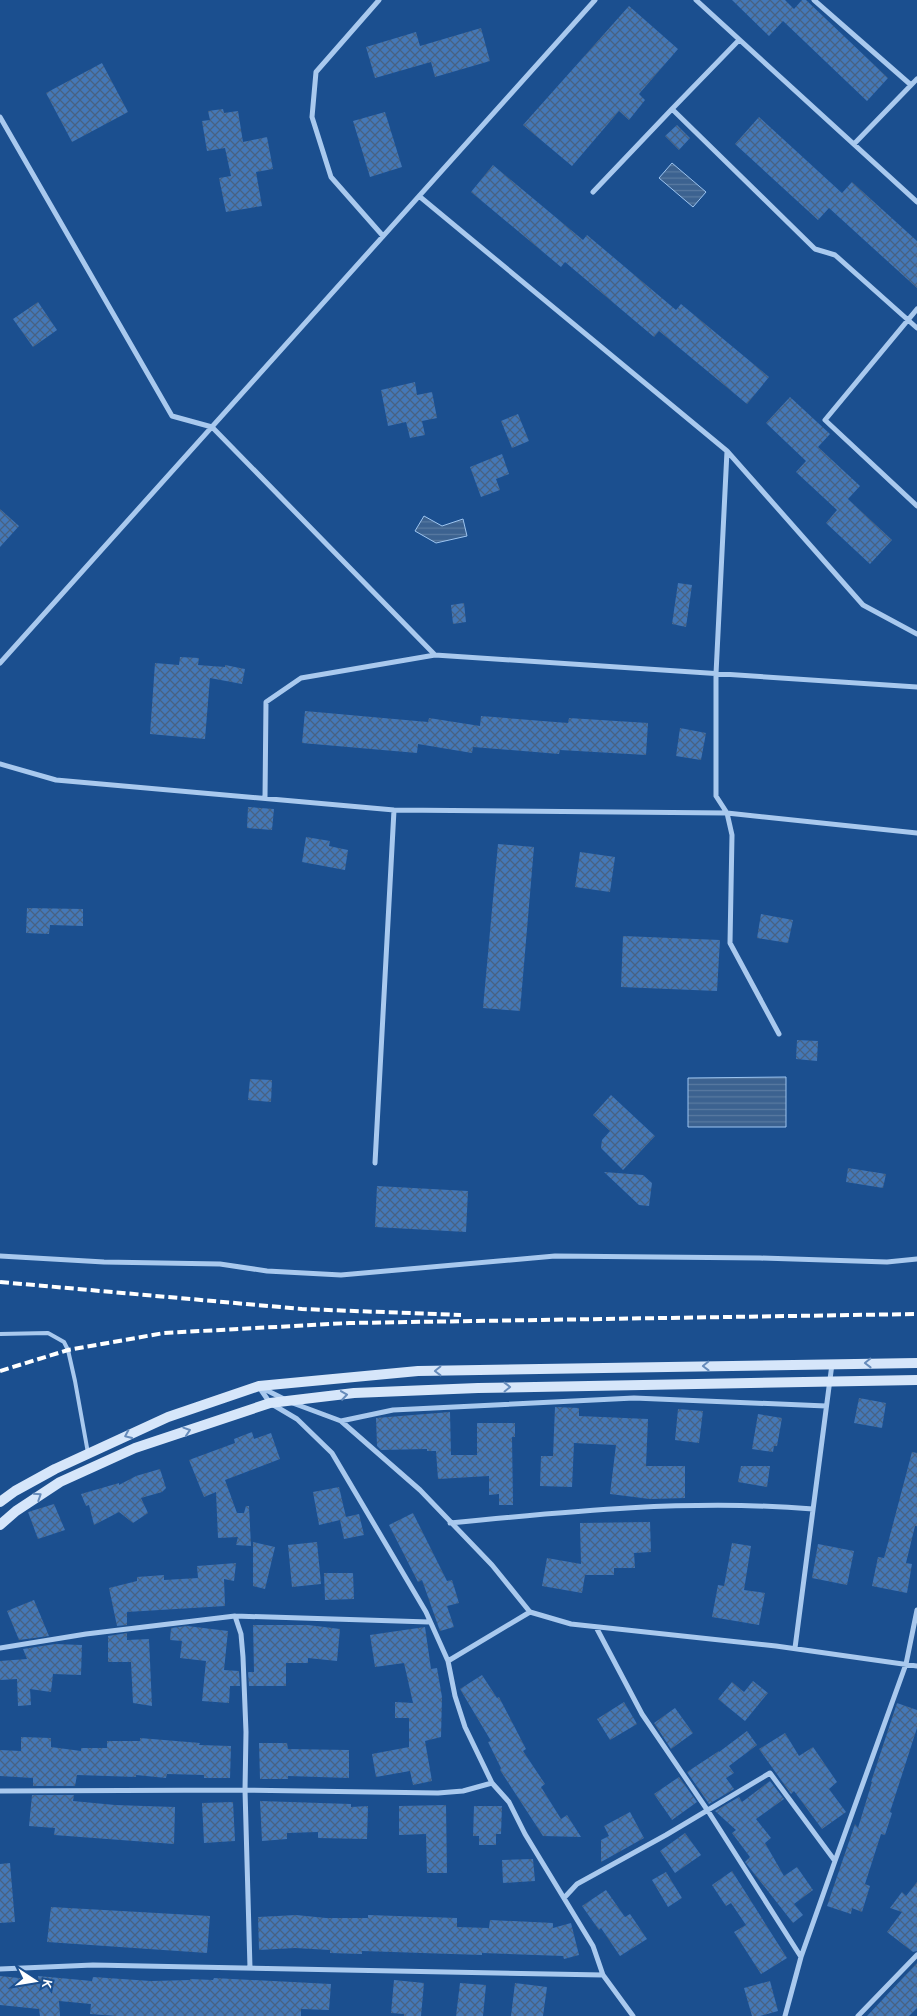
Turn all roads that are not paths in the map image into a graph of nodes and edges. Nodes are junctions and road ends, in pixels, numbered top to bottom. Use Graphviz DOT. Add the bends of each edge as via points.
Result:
graph roads {
  1 [pos="379,0"];
  2 [pos="595,0"];
  3 [pos="696,0"];
  4 [pos="814,0"];
  5 [pos="739,40"];
  6 [pos="917,79"];
  7 [pos="911,85"];
  8 [pos="672,110"];
  9 [pos="0,117"];
  10 [pos="854,144"];
  11 [pos="593,192"];
  12 [pos="419,196"];
  13 [pos="917,202"];
  14 [pos="382,236"];
  15 [pos="917,309"];
  16 [pos="909,320"];
  17 [pos="917,328"];
  18 [pos="212,427"];
  19 [pos="727,451"];
  20 [pos="917,506"];
  21 [pos="917,634"];
  22 [pos="435,655"];
  23 [pos="0,662"];
  24 [pos="716,674"];
  25 [pos="917,687"];
  26 [pos="0,764"];
  27 [pos="265,798"];
  28 [pos="394,810"];
  29 [pos="727,813"];
  30 [pos="917,833"];
  31 [pos="779,1034"];
  32 [pos="375,1163"];
  33 [pos="0,1256"];
  34 [pos="917,1260"];
  35 [pos="0,1334"];
  36 [pos="917,1363"];
  37 [pos="832,1364"];
  38 [pos="917,1380"];
  39 [pos="830,1381"];
  40 [pos="259,1386"];
  41 [pos="290,1402"];
  42 [pos="270,1403"];
  43 [pos="826,1406"];
  44 [pos="341,1421"];
  45 [pos="88,1454"];
  46 [pos="0,1502"];
  47 [pos="813,1509"];
  48 [pos="450,1522"];
  49 [pos="0,1526"];
  50 [pos="917,1610"];
  51 [pos="530,1612"];
  52 [pos="234,1616"];
  53 [pos="429,1622"];
  54 [pos="596,1627"];
  55 [pos="0,1648"];
  56 [pos="795,1648"];
  57 [pos="448,1661"];
  58 [pos="906,1664"];
  59 [pos="917,1666"];
  60 [pos="492,1783"];
  61 [pos="245,1790"];
  62 [pos="0,1791"];
  63 [pos="708,1811"];
  64 [pos="834,1861"];
  65 [pos="564,1898"];
  66 [pos="917,1954"];
  67 [pos="801,1957"];
  68 [pos="250,1968"];
  69 [pos="0,1969"];
  70 [pos="603,1975"];
  71 [pos="633,2016"];
  72 [pos="785,2016"];
  73 [pos="858,2016"];
  1 -- 14 [label="street" via="316,72 312,117 331,178"];
  2 -- 12 [label="street"];
  3 -- 5 [label="street"];
  4 -- 7 [label="street"];
  5 -- 8 [label="street"];
  5 -- 10 [label="street"];
  6 -- 7 [label="street"];
  7 -- 10 [label="street"];
  8 -- 11 [label="street"];
  8 -- 16 [label="street" via="815,249 835,255"];
  9 -- 18 [label="street" via="172,416"];
  10 -- 13 [label="street"];
  12 -- 14 [label="street"];
  12 -- 19 [label="street"];
  14 -- 18 [label="street"];
  15 -- 16 [label="street"];
  16 -- 17 [label="street"];
  16 -- 20 [label="street" via="825,420"];
  18 -- 22 [label="street"];
  18 -- 23 [label="street"];
  19 -- 21 [label="street" via="863,605"];
  19 -- 24 [label="street"];
  22 -- 24 [label="street"];
  22 -- 27 [label="street" via="301,678 266,702"];
  24 -- 25 [label="street"];
  24 -- 29 [label="street" via="716,796"];
  26 -- 27 [label="street" via="56,780"];
  27 -- 28 [label="street"];
  28 -- 29 [label="street"];
  28 -- 32 [label="street"];
  29 -- 30 [label="street"];
  29 -- 31 [label="street" via="732,835 730,943"];
  33 -- 34 [label="street" via="220,1264 268,1271 341,1275 555,1256"];
  35 -- 45 [label="lane" via="48,1333 64,1342"];
  36 -- 37 [label="main road, one-way"];
  37 -- 39 [label="street"];
  37 -- 40 [label="main road, one-way" via="418,1371"];
  38 -- 39 [label="main road"];
  41 -- 39 [label="main road, one-way" via="354,1393 468,1388"];
  39 -- 43 [label="street"];
  40 -- 41 [label="street"];
  40 -- 42 [label="street"];
  40 -- 45 [label="main road, one-way" via="168,1417"];
  41 -- 42 [label="main road"];
  41 -- 44 [label="street"];
  49 -- 42 [label="main road, one-way" via="16,1511 60,1482 135,1448"];
  42 -- 53 [label="street" via="297,1419 332,1453"];
  43 -- 44 [label="street" via="634,1398 393,1410"];
  43 -- 47 [label="street"];
  44 -- 48 [label="street" via="420,1490"];
  45 -- 46 [label="main road" via="55,1469"];
  47 -- 48 [label="street" via="758,1504 611,1508"];
  47 -- 56 [label="street"];
  48 -- 51 [label="street" via="492,1565"];
  50 -- 58 [label="street"];
  51 -- 54 [label="street" via="571,1624"];
  51 -- 57 [label="street"];
  52 -- 53 [label="street"];
  52 -- 55 [label="street"];
  52 -- 61 [label="street" via="242,1634 244,1657"];
  53 -- 57 [label="street"];
  54 -- 56 [label="street"];
  54 -- 63 [label="street" via="642,1714"];
  56 -- 58 [label="street"];
  57 -- 60 [label="street" via="465,1727"];
  58 -- 59 [label="street"];
  58 -- 64 [label="street"];
  60 -- 61 [label="street" via="463,1791 438,1792"];
  60 -- 65 [label="street" via="509,1802"];
  61 -- 62 [label="street"];
  61 -- 68 [label="street"];
  63 -- 64 [label="street" via="770,1773"];
  63 -- 65 [label="street" via="577,1884"];
  63 -- 67 [label="street"];
  64 -- 67 [label="street"];
  65 -- 70 [label="street" via="593,1946"];
  66 -- 73 [label="street"];
  67 -- 72 [label="street"];
  68 -- 69 [label="street" via="93,1965"];
  68 -- 70 [label="street"];
  70 -- 71 [label="street"];
}
